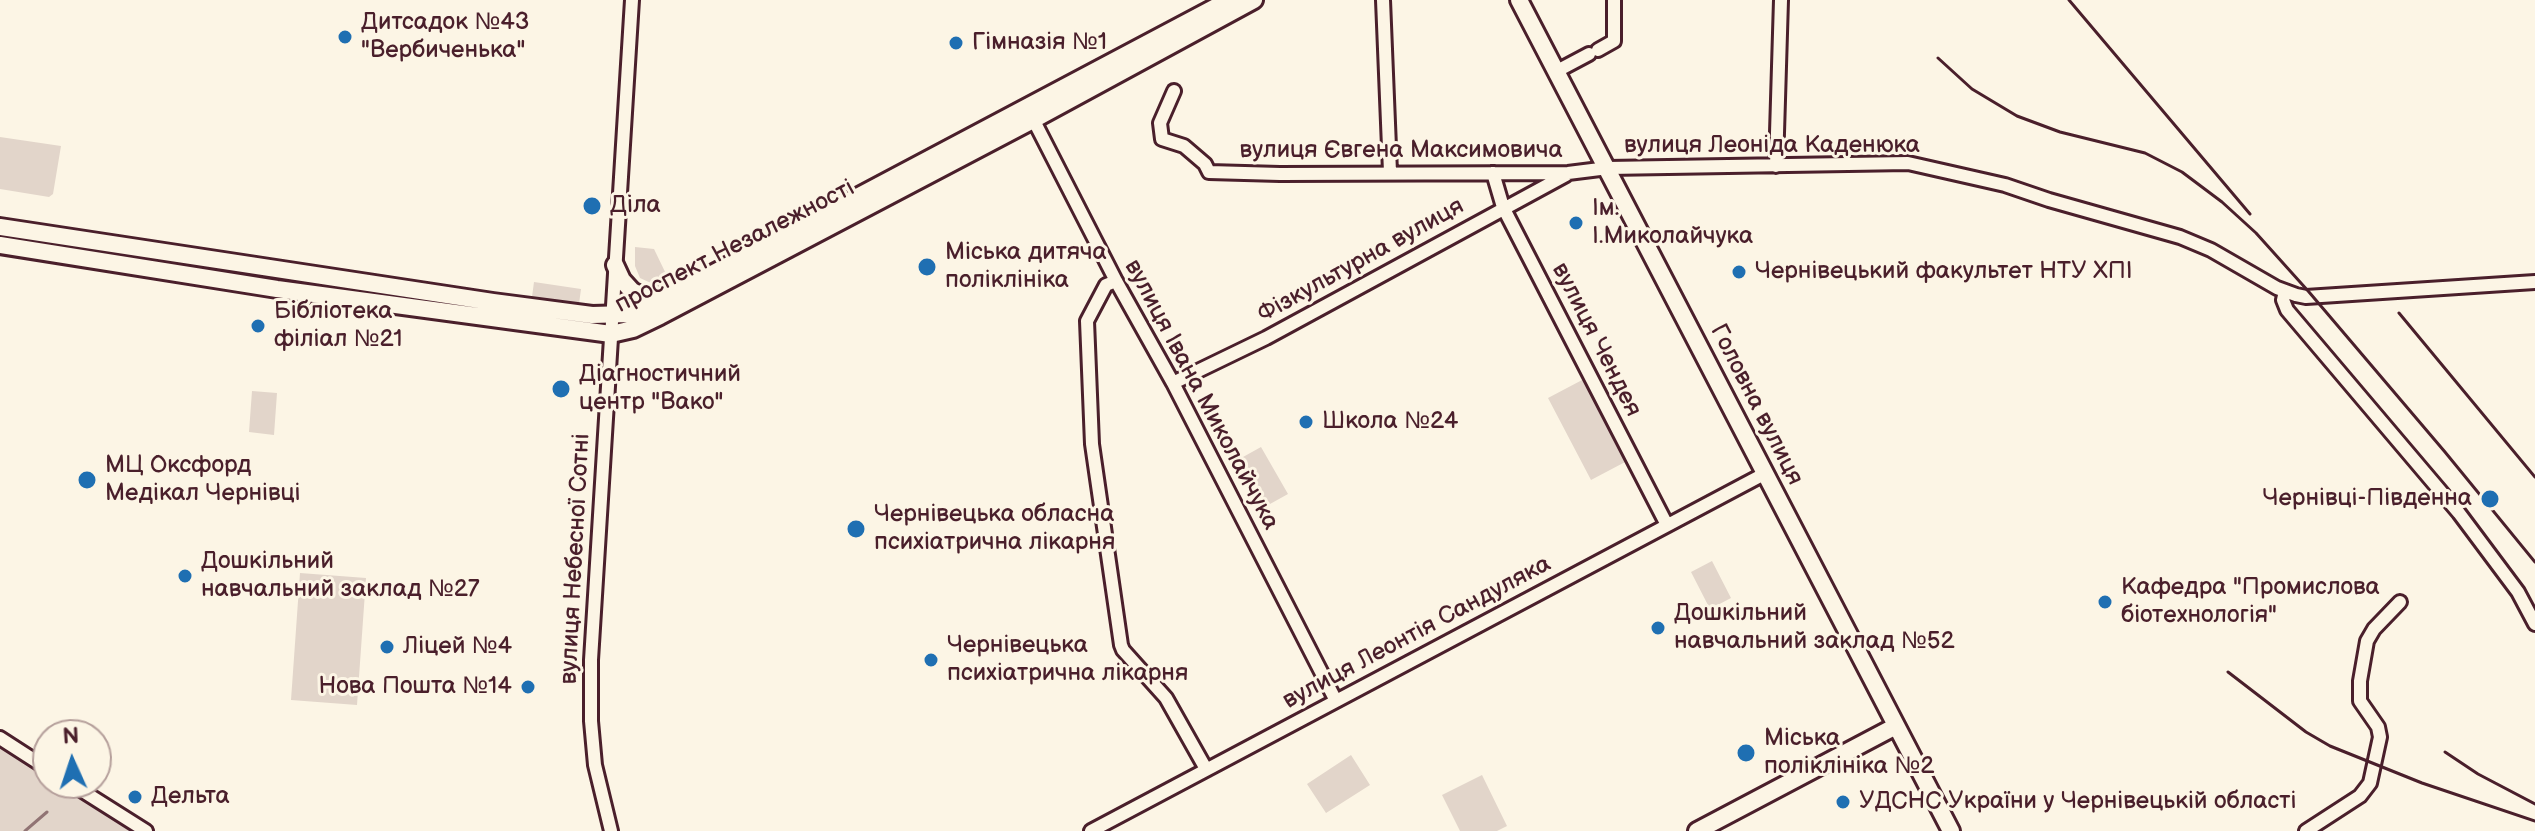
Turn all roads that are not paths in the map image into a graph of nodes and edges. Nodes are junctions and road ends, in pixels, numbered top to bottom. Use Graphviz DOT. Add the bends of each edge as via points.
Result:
graph roads {
  1 [pos="632,0"];
  2 [pos="1229,0"];
  3 [pos="1254,0"];
  4 [pos="1383,0"];
  5 [pos="1519,0"];
  6 [pos="1614,0"];
  7 [pos="1781,0"];
  8 [pos="1557,71"];
  9 [pos="1174,91"];
  10 [pos="1030,114"];
  11 [pos="1776,166"];
  12 [pos="1608,168"];
  13 [pos="1390,172"];
  14 [pos="1493,173"];
  15 [pos="1568,173"];
  16 [pos="1503,207"];
  17 [pos="0,227"];
  18 [pos="0,245"];
  19 [pos="615,265"];
  20 [pos="1116,281"];
  21 [pos="2535,282"];
  22 [pos="2285,291"];
  23 [pos="674,294"];
  24 [pos="612,316"];
  25 [pos="611,334"];
  26 [pos="1173,383"];
  27 [pos="1764,474"];
  28 [pos="1667,525"];
  29 [pos="2400,602"];
  30 [pos="2535,624"];
  31 [pos="1336,701"];
  32 [pos="1896,726"];
  33 [pos="0,738"];
  34 [pos="32,759"];
  35 [pos="1206,769"];
  36 [pos="95,799"];
  37 [pos="146,831"];
  38 [pos="611,831"];
  39 [pos="1091,831"];
  40 [pos="1697,831"];
  41 [pos="1951,831"];
  42 [pos="2306,831"];
  1 -- 19 [label="street, вулиця Небесної Сотні"];
  2 -- 10 [label="main road, проспект Незалежності"];
  3 -- 10 [label="main road, проспект Незалежності"];
  4 -- 13 [label="street"];
  5 -- 8 [label="main road, Головна вулиця"];
  6 -- 8 [label="street" via="1614,41"];
  7 -- 11 [label="street"];
  8 -- 12 [label="main road, Головна вулиця"];
  9 -- 13 [label="street, вулиця Євгена Максимовича" via="1160,123 1162,139 1184,146 1209,172"];
  10 -- 20 [label="street, вулиця Івана Миколайчука"];
  10 -- 23 [label="main road, проспект Незалежності"];
  10 -- 25 [label="main road, проспект Незалежності" via="660,316"];
  11 -- 12 [label="street, вулиця Леоніда Каденюка"];
  11 -- 22 [label="street, вулиця Леоніда Каденюка" via="1908,163 1990,181 2180,237"];
  12 -- 15 [label="street, вулиця Євгена Максимовича"];
  12 -- 27 [label="main road, Головна вулиця"];
  13 -- 14 [label="street, вулиця Євгена Максимовича"];
  14 -- 15 [label="street, вулиця Євгена Максимовича"];
  14 -- 16 [label="street, вулиця Чендея"];
  15 -- 16 [label="street, Фізкультурна вулиця"];
  16 -- 26 [label="street, Фізкультурна вулиця" via="1266,338"];
  16 -- 28 [label="street, вулиця Чендея"];
  17 -- 24 [label="main road, проспект Незалежності"];
  18 -- 25 [label="main road, проспект Незалежності"];
  19 -- 23 [label="main road" via="622,280 640,295"];
  19 -- 24 [label="street, вулиця Небесної Сотні"];
  20 -- 26 [label="street, вулиця Івана Миколайчука"];
  20 -- 35 [label="street" via="1106,285 1087,321 1092,444 1121,645 1166,698"];
  21 -- 22 [label="street, вулиця Леоніда Каденюка" via="2306,297"];
  22 -- 30 [label="street" via="2287,310 2428,474 2518,592"];
  23 -- 24 [label="main road, проспект Незалежності"];
  24 -- 25 [label="street, вулиця Небесної Сотні"];
  25 -- 38 [label="street, вулиця Небесної Сотні" via="591,685 595,765"];
  26 -- 31 [label="street, вулиця Івана Миколайчука"];
  27 -- 28 [label="street, вулиця Леонтія Сандуляка"];
  27 -- 32 [label="main road, Головна вулиця"];
  28 -- 31 [label="street, вулиця Леонтія Сандуляка"];
  29 -- 42 [label="street" via="2367,641 2360,681 2360,701 2380,737 2370,783 2360,796"];
  31 -- 35 [label="street, вулиця Леонтія Сандуляка"];
  32 -- 40 [label="main road"];
  32 -- 41 [label="main road, Головна вулиця"];
  33 -- 34 [label="street"];
  35 -- 39 [label="street, вулиця Леонтія Сандуляка"];
  36 -- 37 [label="street"];
}
